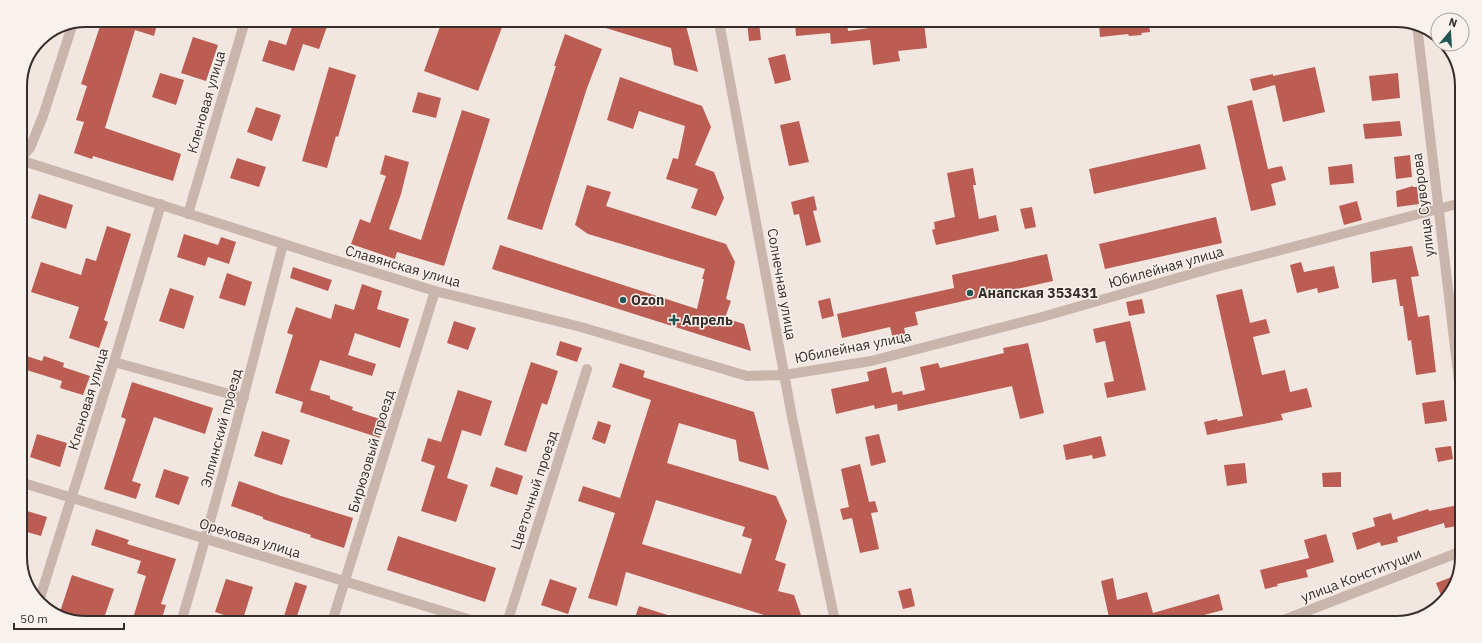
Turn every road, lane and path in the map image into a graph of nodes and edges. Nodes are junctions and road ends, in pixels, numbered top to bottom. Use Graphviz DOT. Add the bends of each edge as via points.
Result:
graph roads {
  1 [pos="243,27"];
  2 [pos="720,27"];
  3 [pos="71,29"];
  4 [pos="1418,31"];
  5 [pos="27,151"];
  6 [pos="27,161"];
  7 [pos="162,204"];
  8 [pos="1455,204"];
  9 [pos="1438,208"];
  10 [pos="188,214"];
  11 [pos="283,244"];
  12 [pos="435,290"];
  13 [pos="1455,349"];
  14 [pos="114,362"];
  15 [pos="587,369"];
  16 [pos="784,375"];
  17 [pos="244,398"];
  18 [pos="27,484"];
  19 [pos="72,498"];
  20 [pos="206,539"];
  21 [pos="1455,554"];
  22 [pos="345,581"];
  23 [pos="41,595"];
  24 [pos="183,616"];
  25 [pos="334,616"];
  26 [pos="458,616"];
  27 [pos="509,616"];
  28 [pos="834,616"];
  29 [pos="1294,616"];
  1 -- 10 [label="street, Кленовая улица"];
  2 -- 16 [label="street, Солнечная улица"];
  3 -- 5 [label="street" via="43,116"];
  4 -- 9 [label="street, улица Суворова"];
  6 -- 7 [label="street, Славянская улица"];
  7 -- 10 [label="street, Славянская улица"];
  7 -- 14 [label="street, Кленовая улица"];
  8 -- 9 [label="street, Юбилейная улица"];
  9 -- 13 [label="street, улица Суворова"];
  9 -- 16 [label="street, Юбилейная улица" via="1212,268 1042,317 871,361"];
  10 -- 11 [label="street, Славянская улица"];
  11 -- 12 [label="street, Славянская улица"];
  11 -- 17 [label="street, Эллинский проезд"];
  12 -- 16 [label="street, Славянская улица" via="581,326 747,376"];
  12 -- 22 [label="street, Бирюзовый проезд"];
  14 -- 17 [label="street"];
  14 -- 19 [label="street, Кленовая улица"];
  15 -- 27 [label="street, Цветочный проезд"];
  16 -- 28 [label="street, Солнечная улица"];
  17 -- 20 [label="street, Эллинский проезд"];
  18 -- 19 [label="street, Ореховая улица"];
  19 -- 20 [label="street, Ореховая улица"];
  19 -- 23 [label="street, Кленовая улица"];
  20 -- 22 [label="street, Ореховая улица"];
  20 -- 24 [label="street, Эллинский проезд"];
  21 -- 29 [label="street, улица Конституции"];
  22 -- 25 [label="street, Бирюзовый проезд"];
  22 -- 26 [label="street, Ореховая улица"];
}
